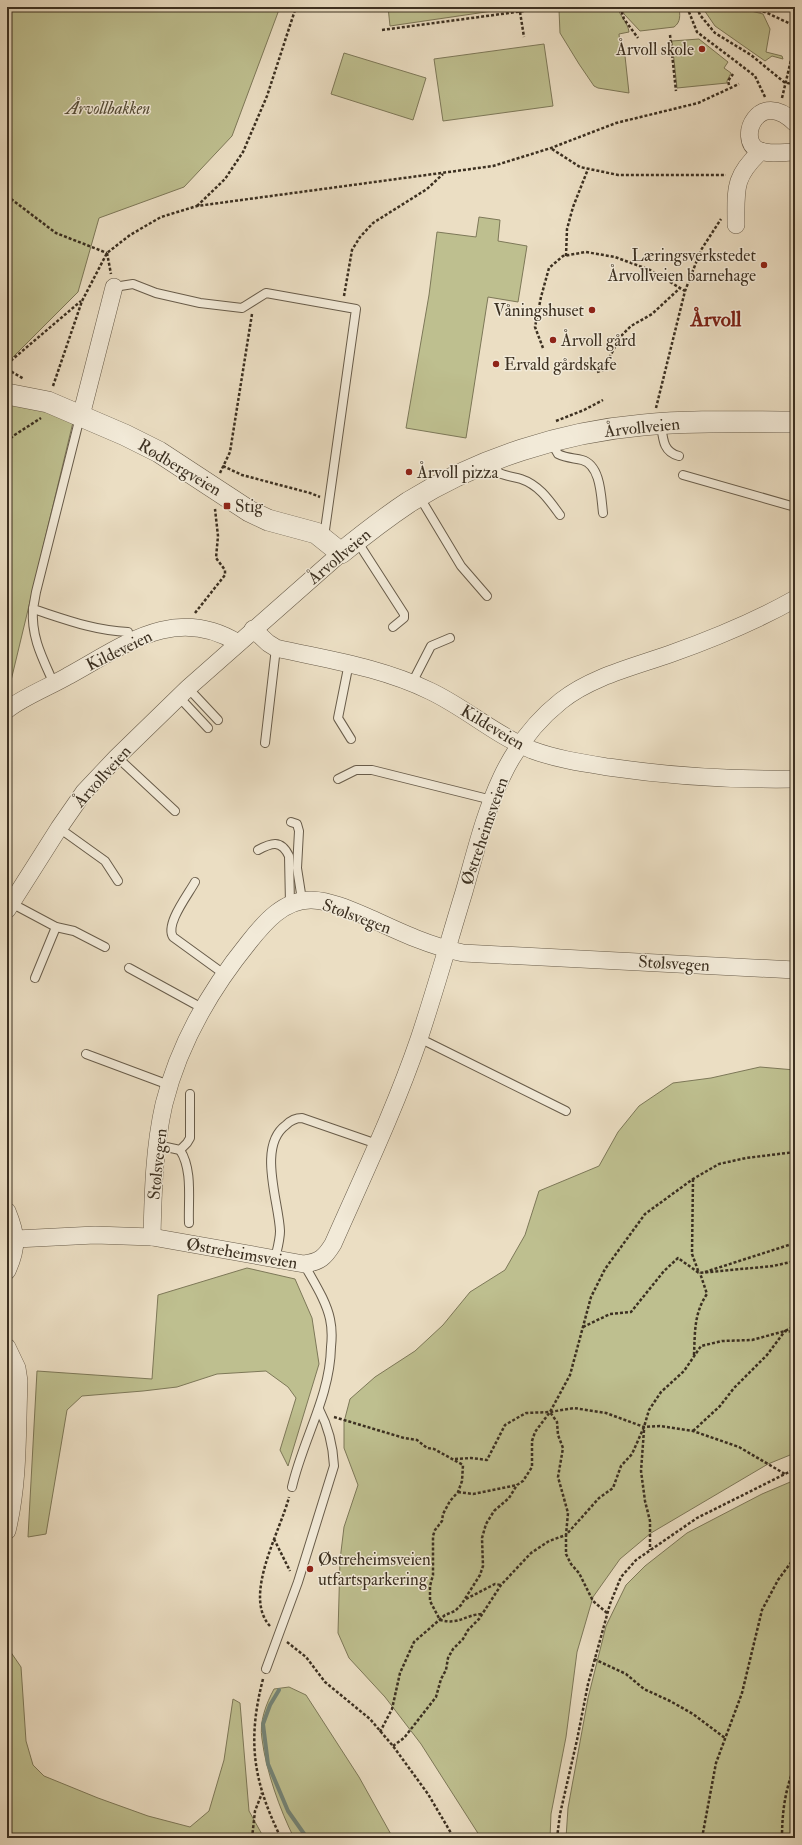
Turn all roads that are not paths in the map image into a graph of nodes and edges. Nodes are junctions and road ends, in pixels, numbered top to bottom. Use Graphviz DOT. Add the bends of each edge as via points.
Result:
graph roads {
  1 [pos="795,123"];
  2 [pos="761,151"];
  3 [pos="795,152"];
  4 [pos="736,225"];
  5 [pos="114,287"];
  6 [pos="7,394"];
  7 [pos="81,416"];
  8 [pos="658,419"];
  9 [pos="795,422"];
  10 [pos="551,442"];
  11 [pos="680,456"];
  12 [pos="492,461"];
  13 [pos="683,476"];
  14 [pos="420,496"];
  15 [pos="795,507"];
  16 [pos="603,513"];
  17 [pos="560,515"];
  18 [pos="324,538"];
  19 [pos="348,547"];
  20 [pos="487,596"];
  21 [pos="795,599"];
  22 [pos="34,609"];
  23 [pos="393,627"];
  24 [pos="253,630"];
  25 [pos="128,632"];
  26 [pos="450,638"];
  27 [pos="238,643"];
  28 [pos="276,648"];
  29 [pos="349,663"];
  30 [pos="412,683"];
  31 [pos="54,684"];
  32 [pos="183,692"];
  33 [pos="7,710"];
  34 [pos="218,720"];
  35 [pos="208,728"];
  36 [pos="350,739"];
  37 [pos="265,743"];
  38 [pos="519,744"];
  39 [pos="117,757"];
  40 [pos="338,779"];
  41 [pos="795,779"];
  42 [pos="492,800"];
  43 [pos="175,811"];
  44 [pos="291,822"];
  45 [pos="59,828"];
  46 [pos="258,850"];
  47 [pos="118,881"];
  48 [pos="195,882"];
  49 [pos="296,902"];
  50 [pos="9,906"];
  51 [pos="56,927"];
  52 [pos="105,947"];
  53 [pos="447,950"];
  54 [pos="129,968"];
  55 [pos="795,970"];
  56 [pos="224,974"];
  57 [pos="35,978"];
  58 [pos="202,1008"];
  59 [pos="419,1038"];
  60 [pos="86,1054"];
  61 [pos="169,1085"];
  62 [pos="190,1094"];
  63 [pos="566,1111"];
  64 [pos="377,1144"];
  65 [pos="157,1145"];
  66 [pos="180,1150"];
  67 [pos="7,1211"];
  68 [pos="189,1223"];
  69 [pos="152,1237"];
  70 [pos="16,1240"];
  71 [pos="275,1259"];
  72 [pos="304,1264"];
  73 [pos="7,1271"];
  74 [pos="7,1347"];
  75 [pos="319,1409"];
  76 [pos="292,1487"];
  77 [pos="7,1531"];
  78 [pos="266,1669"];
  1 -- 2 [label="street" via="782,112 763,111 755,119 750,132 752,145"];
  2 -- 3 [label="street"];
  2 -- 4 [label="street" via="740,175 736,195"];
  5 -- 7 [label="street"];
  5 -- 18 [label="lane" via="133,284 156,293 200,303 242,308 266,292 356,309"];
  6 -- 7 [label="street, Rødbergveien" via="48,402"];
  7 -- 18 [label="street, Rødbergveien" via="159,452 259,516 305,529"];
  7 -- 22 [label="lane" via="36,592"];
  8 -- 9 [label="street, Årvollveien"];
  8 -- 10 [label="street, Årvollveien"];
  8 -- 11 [label="lane" via="667,450"];
  10 -- 12 [label="street, Årvollveien"];
  10 -- 16 [label="lane" via="558,454 582,460 591,466 599,484"];
  12 -- 14 [label="street, Årvollveien" via="475,467"];
  12 -- 17 [label="lane" via="499,473 536,486"];
  13 -- 15 [label="lane"];
  14 -- 19 [label="street, Årvollveien"];
  14 -- 20 [label="lane" via="461,566"];
  18 -- 19 [label="street, Rødbergveien"];
  19 -- 23 [label="lane" via="404,614 404,618"];
  19 -- 24 [label="street, Årvollveien"];
  21 -- 38 [label="street, Østreheimsveien" via="691,646 591,682 561,701"];
  22 -- 25 [label="lane" via="91,627"];
  22 -- 31 [label="lane" via="32,621 37,648"];
  24 -- 27 [label="street, Årvollveien"];
  24 -- 28 [label="street, Kildeveien"];
  26 -- 30 [label="lane" via="430,646"];
  27 -- 31 [label="street, Kildeveien" via="216,631 188,626 167,629 148,634"];
  27 -- 32 [label="street, Årvollveien"];
  28 -- 29 [label="street, Kildeveien"];
  28 -- 37 [label="lane"];
  29 -- 30 [label="street, Kildeveien"];
  29 -- 36 [label="lane" via="338,718"];
  30 -- 38 [label="street, Kildeveien" via="451,702"];
  31 -- 33 [label="street, Kildeveien"];
  32 -- 34 [label="lane"];
  32 -- 35 [label="lane"];
  32 -- 39 [label="street, Årvollveien"];
  38 -- 41 [label="street, Kildeveien" via="567,759 646,772 714,778"];
  38 -- 42 [label="street, Østreheimsveien"];
  39 -- 43 [label="lane"];
  39 -- 45 [label="street, Årvollveien" via="84,792"];
  40 -- 42 [label="lane" via="356,770 372,770"];
  42 -- 53 [label="street, Østreheimsveien"];
  44 -- 49 [label="lane" via="296,824 299,831"];
  45 -- 47 [label="lane" via="105,861"];
  45 -- 50 [label="street, Årvollveien"];
  46 -- 49 [label="lane" via="275,844 280,845 286,852"];
  48 -- 56 [label="lane" via="172,922 171,934"];
  49 -- 53 [label="street, Stølsvegen" via="312,900 338,906"];
  49 -- 56 [label="street, Stølsvegen" via="277,912"];
  50 -- 51 [label="lane"];
  51 -- 52 [label="lane" via="74,931"];
  51 -- 57 [label="lane"];
  53 -- 55 [label="street, Stølsvegen" via="479,954"];
  53 -- 59 [label="street, Østreheimsveien"];
  54 -- 58 [label="lane"];
  56 -- 58 [label="street, Stølsvegen"];
  58 -- 61 [label="street, Stølsvegen"];
  59 -- 63 [label="lane"];
  59 -- 64 [label="street, Østreheimsveien" via="402,1087"];
  60 -- 61 [label="lane"];
  61 -- 65 [label="street, Stølsvegen"];
  62 -- 66 [label="lane" via="190,1138"];
  64 -- 71 [label="lane" via="302,1118 292,1120 281,1128 276,1135 271,1160 280,1233"];
  64 -- 72 [label="street, Østreheimsveien" via="333,1244 322,1260"];
  65 -- 66 [label="lane"];
  65 -- 69 [label="street, Stølsvegen"];
  66 -- 68 [label="lane" via="188,1172"];
  67 -- 70 [label="street"];
  69 -- 70 [label="street, Østreheimsveien" via="95,1235"];
  69 -- 71 [label="street, Østreheimsveien"];
  70 -- 73 [label="street"];
  71 -- 72 [label="street, Østreheimsveien"];
  72 -- 75 [label="lane" via="330,1320 329,1374"];
  74 -- 77 [label="street" via="17,1368 19,1381 16,1479"];
  75 -- 76 [label="lane"];
  75 -- 78 [label="lane" via="333,1447 334,1466 298,1582"];
}
